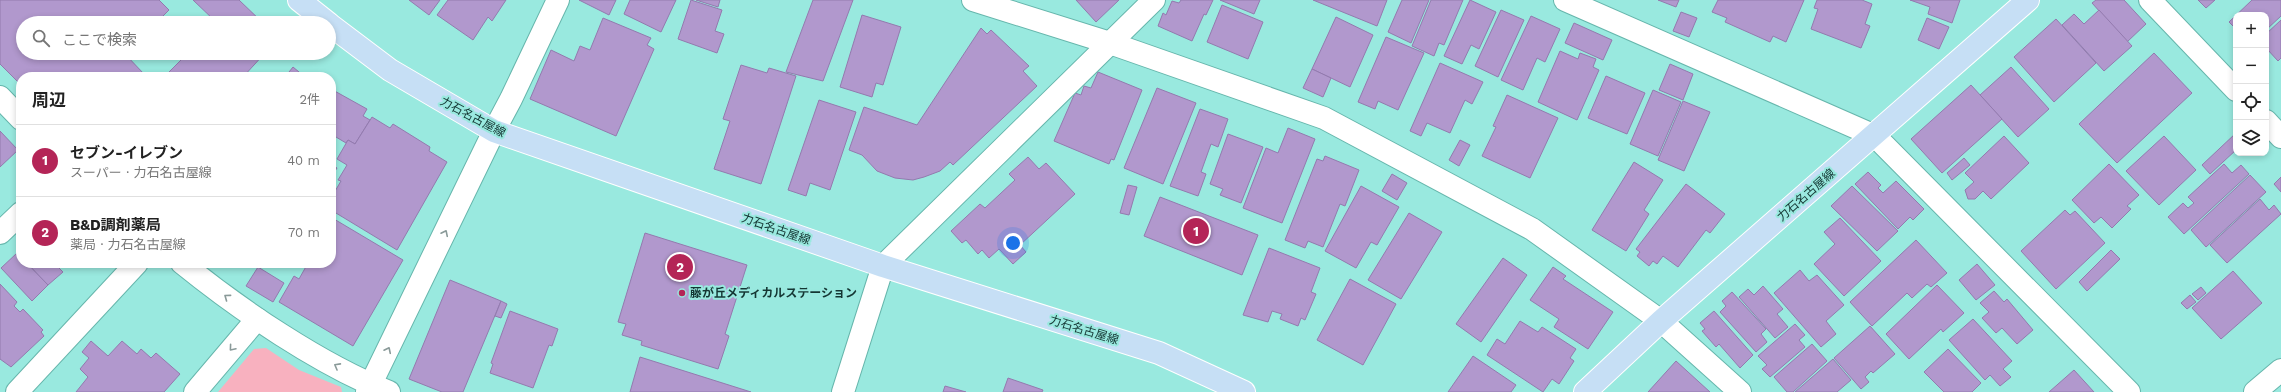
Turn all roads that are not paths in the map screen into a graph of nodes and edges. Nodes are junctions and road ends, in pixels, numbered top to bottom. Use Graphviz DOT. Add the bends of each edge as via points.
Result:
graph roads {
  1 [pos="299,0"];
  2 [pos="558,0"];
  3 [pos="973,0"];
  4 [pos="1154,0"];
  5 [pos="1565,0"];
  6 [pos="2028,0"];
  7 [pos="2150,0"];
  8 [pos="320,16"];
  9 [pos="336,28"];
  10 [pos="1110,43"];
  11 [pos="2233,87"];
  12 [pos="0,97"];
  13 [pos="16,114"];
  14 [pos="2269,124"];
  15 [pos="494,131"];
  16 [pos="1874,136"];
  17 [pos="2281,137"];
  18 [pos="16,218"];
  19 [pos="0,233"];
  20 [pos="883,266"];
  21 [pos="132,268"];
  22 [pos="189,268"];
  23 [pos="257,319"];
  24 [pos="1661,321"];
  25 [pos="2281,370"];
  26 [pos="376,390"];
  27 [pos="17,392"];
  28 [pos="195,392"];
  29 [pos="843,392"];
  30 [pos="1244,392"];
  31 [pos="1585,392"];
  32 [pos="1740,392"];
  33 [pos="2129,392"];
  34 [pos="2255,392"];
  1 -- 8 [label="main road, 力石名古屋線"];
  2 -- 15 [label="street" via="512,99"];
  3 -- 10 [label="street"];
  4 -- 10 [label="street"];
  5 -- 16 [label="street"];
  6 -- 16 [label="main road, 力石名古屋線"];
  7 -- 11 [label="street"];
  9 -- 15 [label="main road, 力石名古屋線" via="390,70"];
  10 -- 20 [label="street"];
  10 -- 24 [label="street" via="1324,118 1532,229"];
  12 -- 13 [label="street"];
  14 -- 17 [label="street"];
  15 -- 20 [label="main road, 力石名古屋線"];
  26 -- 15 [label="street, one-way"];
  16 -- 24 [label="main road, 力石名古屋線"];
  16 -- 33 [label="street"];
  18 -- 19 [label="street"];
  20 -- 29 [label="street"];
  20 -- 30 [label="main road, 力石名古屋線" via="1159,353"];
  21 -- 27 [label="street"];
  23 -- 22 [label="street, one-way"];
  26 -- 23 [label="street, one-way"];
  23 -- 28 [label="street, one-way"];
  24 -- 31 [label="main road, 力石名古屋線"];
  24 -- 32 [label="street"];
  25 -- 34 [label="street"];
}
